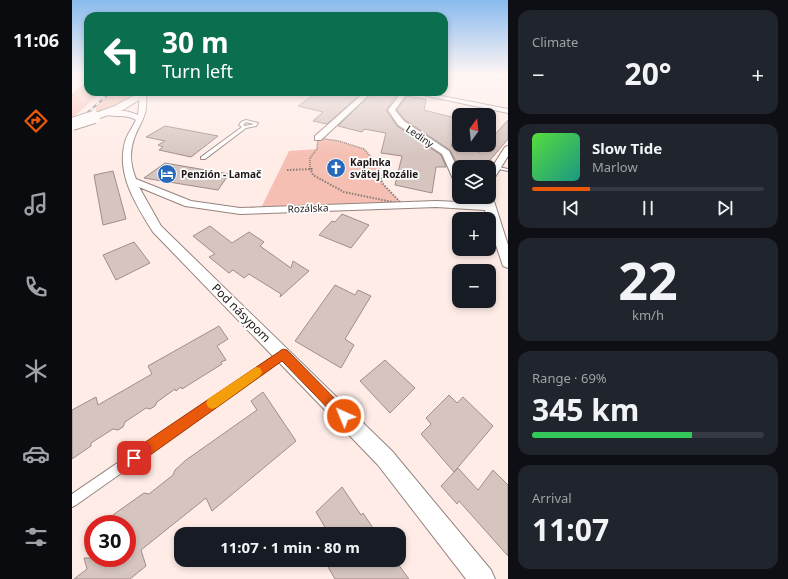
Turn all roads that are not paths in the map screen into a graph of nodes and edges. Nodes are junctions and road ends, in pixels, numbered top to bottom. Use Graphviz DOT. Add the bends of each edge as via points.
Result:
graph roads {
  1 [pos="133,102"];
  2 [pos="143,102"];
  3 [pos="358,102"];
  4 [pos="397,102"];
  5 [pos="462,102"];
  6 [pos="122,110"];
  7 [pos="508,111"];
  8 [pos="141,115"];
  9 [pos="72,124"];
  10 [pos="245,127"];
  11 [pos="318,138"];
  12 [pos="508,149"];
  13 [pos="203,158"];
  14 [pos="452,166"];
  15 [pos="496,167"];
  16 [pos="508,170"];
  17 [pos="132,181"];
  18 [pos="452,203"];
  19 [pos="489,204"];
  20 [pos="499,238"];
  21 [pos="508,251"];
  22 [pos="508,263"];
  23 [pos="283,354"];
  24 [pos="72,501"];
  25 [pos="482,579"];
  1 -- 6 [label="main road"];
  2 -- 8 [label="street, Pod násypom"];
  3 -- 11 [label="street"];
  4 -- 14 [label="street, Lediny" via="391,110 401,123 446,154"];
  5 -- 7 [label="street"];
  6 -- 8 [label="street"];
  6 -- 9 [label="main road, bridge"];
  8 -- 17 [label="street, Pod násypom" via="127,150 127,164"];
  10 -- 13 [label="lane"];
  12 -- 15 [label="street"];
  15 -- 16 [label="lane"];
  17 -- 18 [label="street, Rozálska" via="189,204 240,211"];
  17 -- 23 [label="street, Pod násypom" via="157,229"];
  19 -- 20 [label="street"];
  20 -- 21 [label="lane"];
  20 -- 22 [label="street"];
  23 -- 24 [label="lane"];
  23 -- 25 [label="street, Pod násypom" via="385,458"];
}
